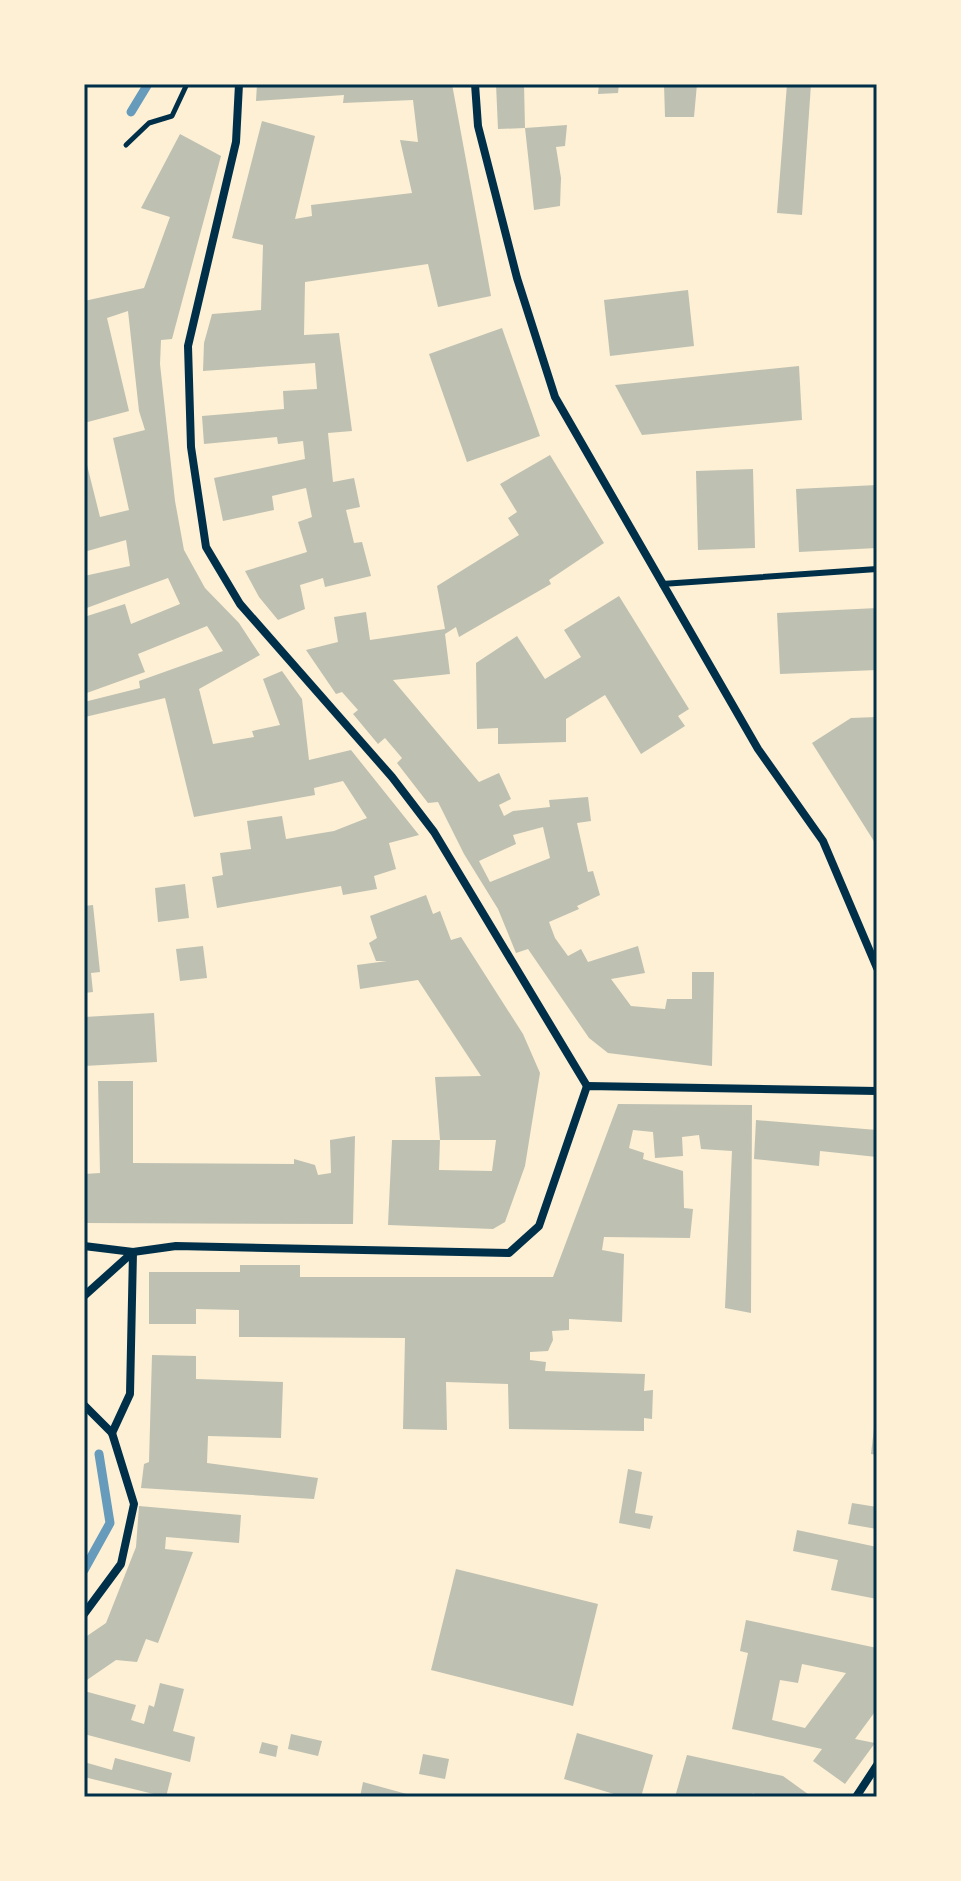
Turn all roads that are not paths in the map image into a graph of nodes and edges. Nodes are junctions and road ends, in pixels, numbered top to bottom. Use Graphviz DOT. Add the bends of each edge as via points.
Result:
graph roads {
  1 [pos="239,84"];
  2 [pos="475,84"];
  3 [pos="877,569"];
  4 [pos="662,584"];
  5 [pos="877,968"];
  6 [pos="587,1086"];
  7 [pos="877,1091"];
  8 [pos="84,1246"];
  9 [pos="133,1252"];
  10 [pos="84,1296"];
  11 [pos="84,1405"];
  12 [pos="112,1433"];
  13 [pos="84,1614"];
  14 [pos="877,1765"];
  15 [pos="856,1797"];
  1 -- 6 [label="street" via="236,142 188,346 191,447 206,547 240,604 434,832"];
  2 -- 4 [label="street" via="481,141 555,397"];
  3 -- 4 [label="lane"];
  4 -- 5 [label="street" via="758,749 823,841"];
  6 -- 7 [label="street"];
  6 -- 9 [label="street" via="539,1226 509,1253 176,1246"];
  8 -- 9 [label="street"];
  9 -- 10 [label="street"];
  9 -- 12 [label="street" via="130,1394"];
  11 -- 12 [label="street"];
  12 -- 13 [label="street" via="134,1504 121,1564"];
  14 -- 15 [label="street"];
}
